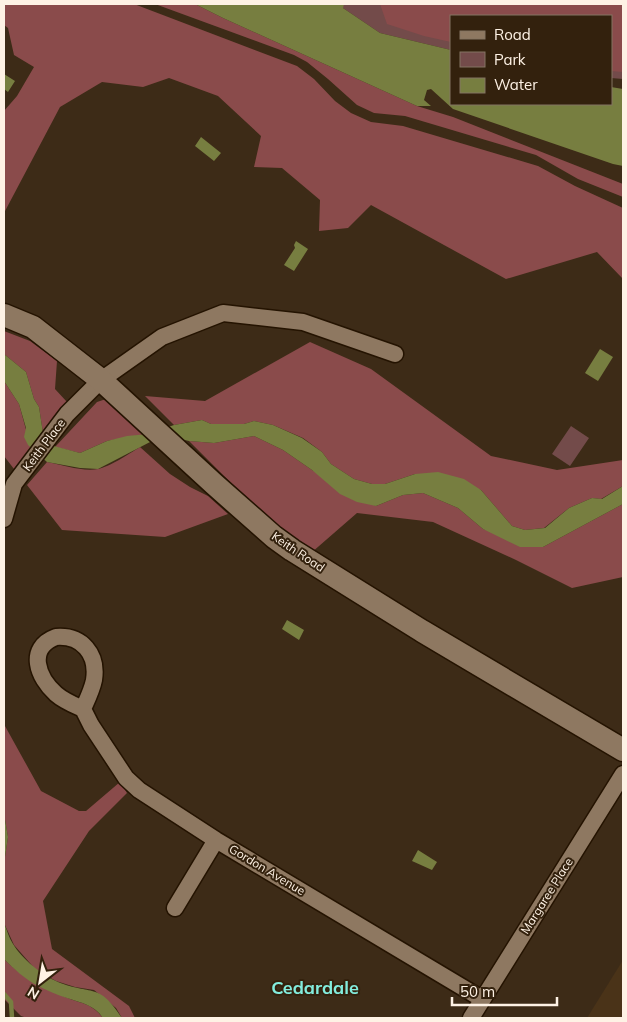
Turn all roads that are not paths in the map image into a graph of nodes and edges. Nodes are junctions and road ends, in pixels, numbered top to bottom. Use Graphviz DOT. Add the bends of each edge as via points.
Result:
graph roads {
  1 [pos="4,315"];
  2 [pos="395,354"];
  3 [pos="101,380"];
  4 [pos="4,519"];
  5 [pos="84,709"];
  6 [pos="623,750"];
  7 [pos="623,774"];
  8 [pos="216,840"];
  9 [pos="176,908"];
  10 [pos="482,999"];
  11 [pos="471,1018"];
  1 -- 3 [label="street, Keith Road" via="33,327"];
  2 -- 3 [label="street, Keith Place" via="303,322 223,313 162,337"];
  3 -- 4 [label="street, Keith Place" via="66,414 14,484"];
  3 -- 6 [label="street, Keith Road" via="208,479 292,550"];
  5 -- 8 [label="street, Gordon Avenue" via="126,778 139,790"];
  7 -- 10 [label="street, Margaree Place"];
  8 -- 9 [label="street"];
  8 -- 10 [label="street, Gordon Avenue"];
  10 -- 11 [label="street, Margaree Place"];
}
